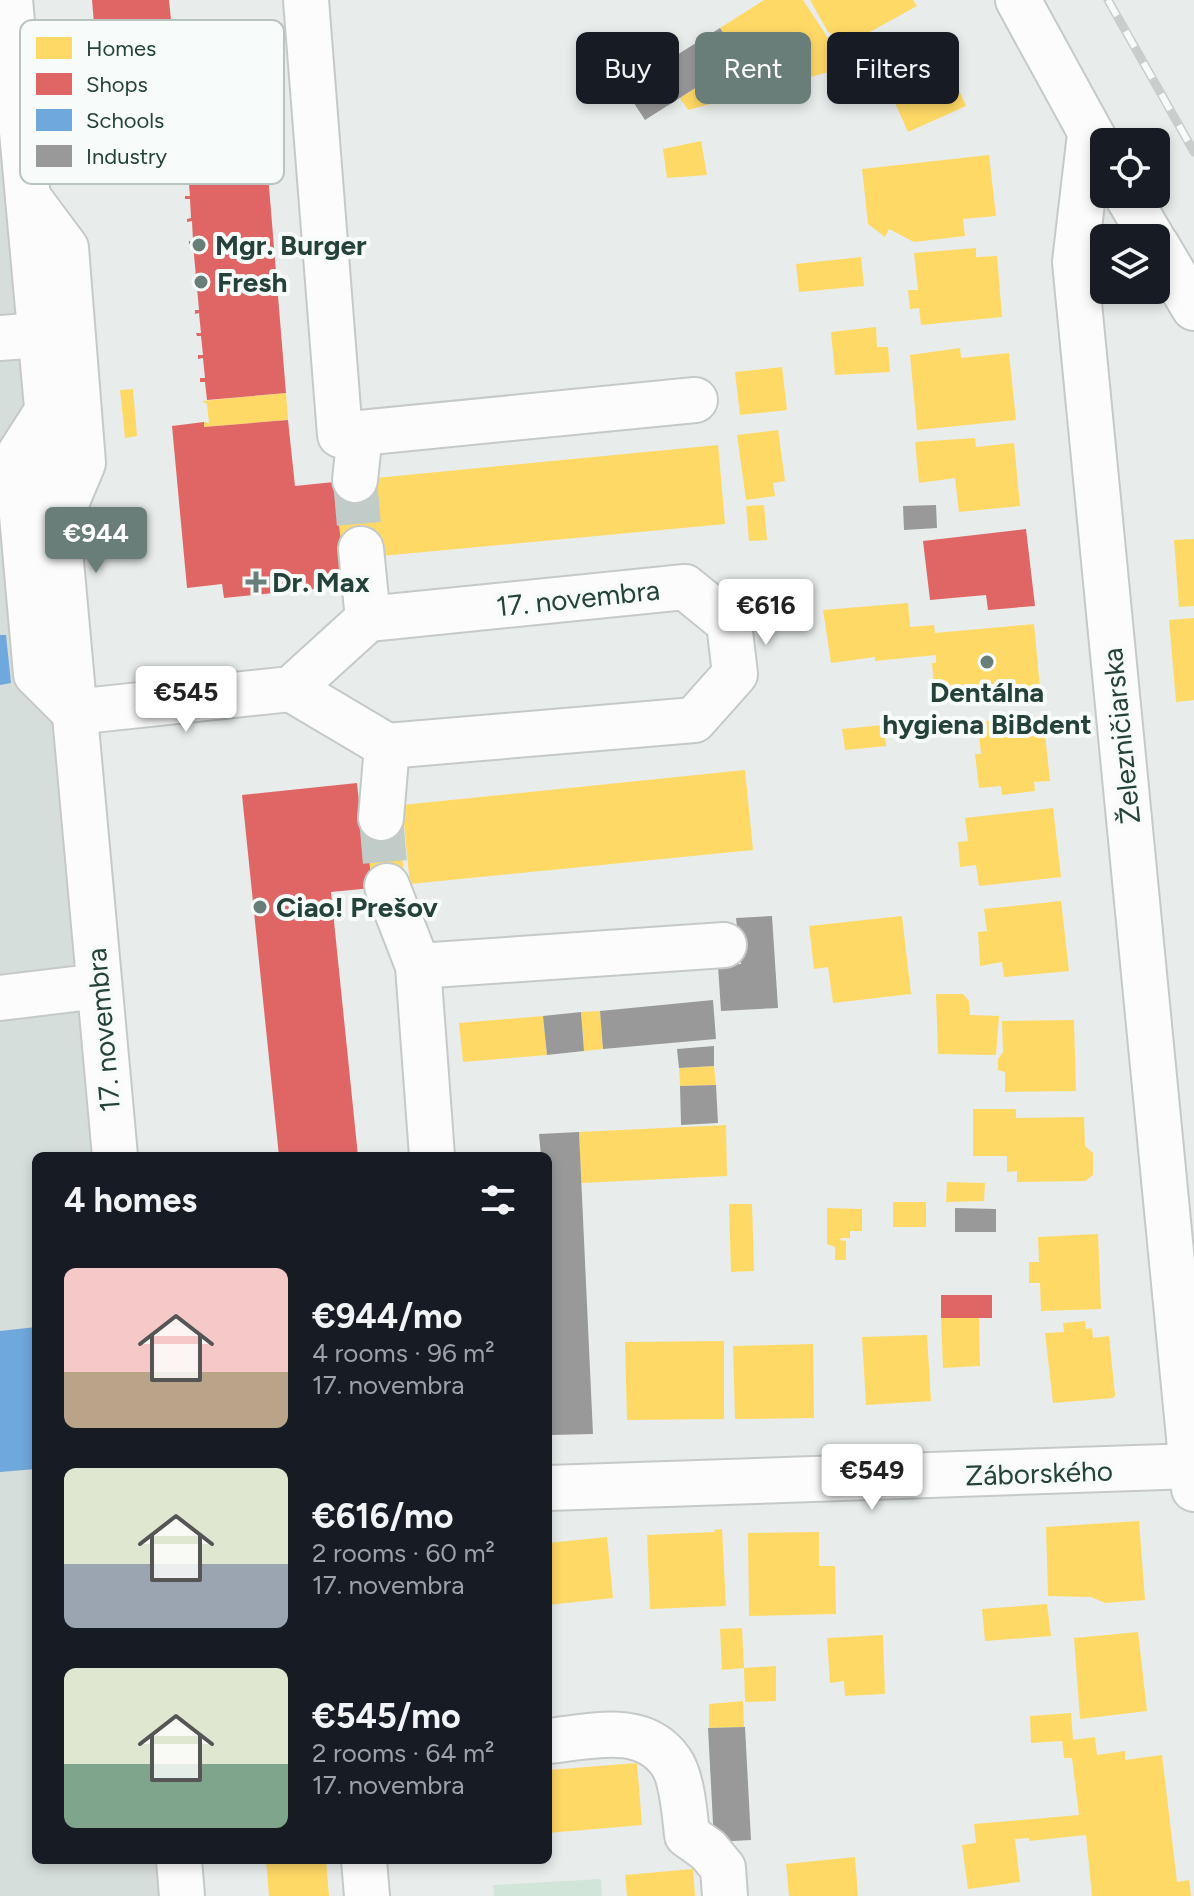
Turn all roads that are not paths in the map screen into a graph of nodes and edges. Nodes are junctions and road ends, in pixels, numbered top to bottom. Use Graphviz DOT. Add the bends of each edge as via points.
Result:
graph roads {
  1 [pos="10,0"];
  2 [pos="306,0"];
  3 [pos="1018,0"];
  4 [pos="20,109"];
  5 [pos="1090,132"];
  6 [pos="1090,182"];
  7 [pos="27,184"];
  8 [pos="28,197"];
  9 [pos="1170,268"];
  10 [pos="1194,308"];
  11 [pos="20,336"];
  12 [pos="695,400"];
  13 [pos="47,411"];
  14 [pos="360,433"];
  15 [pos="355,480"];
  16 [pos="57,524"];
  17 [pos="361,549"];
  18 [pos="368,619"];
  19 [pos="291,689"];
  20 [pos="74,712"];
  21 [pos="387,746"];
  22 [pos="381,818"];
  23 [pos="387,886"];
  24 [pos="724,945"];
  25 [pos="418,966"];
  26 [pos="99,986"];
  27 [pos="0,998"];
  28 [pos="115,1152"];
  29 [pos="432,1152"];
  30 [pos="1193,1474"];
  31 [pos="552,1488"];
  32 [pos="552,1741"];
  33 [pos="179,1864"];
  34 [pos="364,1864"];
  35 [pos="182,1896"];
  36 [pos="367,1896"];
  37 [pos="725,1896"];
  1 -- 4 [label="street, 17. novembra"];
  2 -- 14 [label="street" via="340,435"];
  3 -- 5 [label="street, Železničiarska"];
  6 -- 30 [label="street, Železničiarska" via="1075,262"];
  7 -- 8 [label="street, 17. novembra"];
  8 -- 11 [label="street, 17. novembra"];
  8 -- 16 [label="street" via="66,248 83,463"];
  9 -- 10 [label="street"];
  11 -- 13 [label="street, 17. novembra"];
  12 -- 14 [label="street"];
  13 -- 16 [label="street, 17. novembra"];
  13 -- 20 [label="street" via="17,458 36,674"];
  14 -- 15 [label="street"];
  16 -- 20 [label="street, 17. novembra"];
  17 -- 18 [label="street"];
  18 -- 19 [label="street"];
  18 -- 21 [label="street, 17. novembra" via="685,587 729,623 735,674 694,720"];
  19 -- 20 [label="street"];
  19 -- 21 [label="street"];
  20 -- 26 [label="street, 17. novembra"];
  21 -- 22 [label="street"];
  23 -- 25 [label="street"];
  24 -- 25 [label="street"];
  25 -- 29 [label="street"];
  26 -- 27 [label="street"];
  26 -- 28 [label="street, 17. novembra"];
  30 -- 31 [label="street, Záborského"];
  32 -- 37 [label="street" via="614,1734 655,1745 673,1763 687,1835 723,1868"];
  33 -- 35 [label="street"];
  34 -- 36 [label="street"];
}
